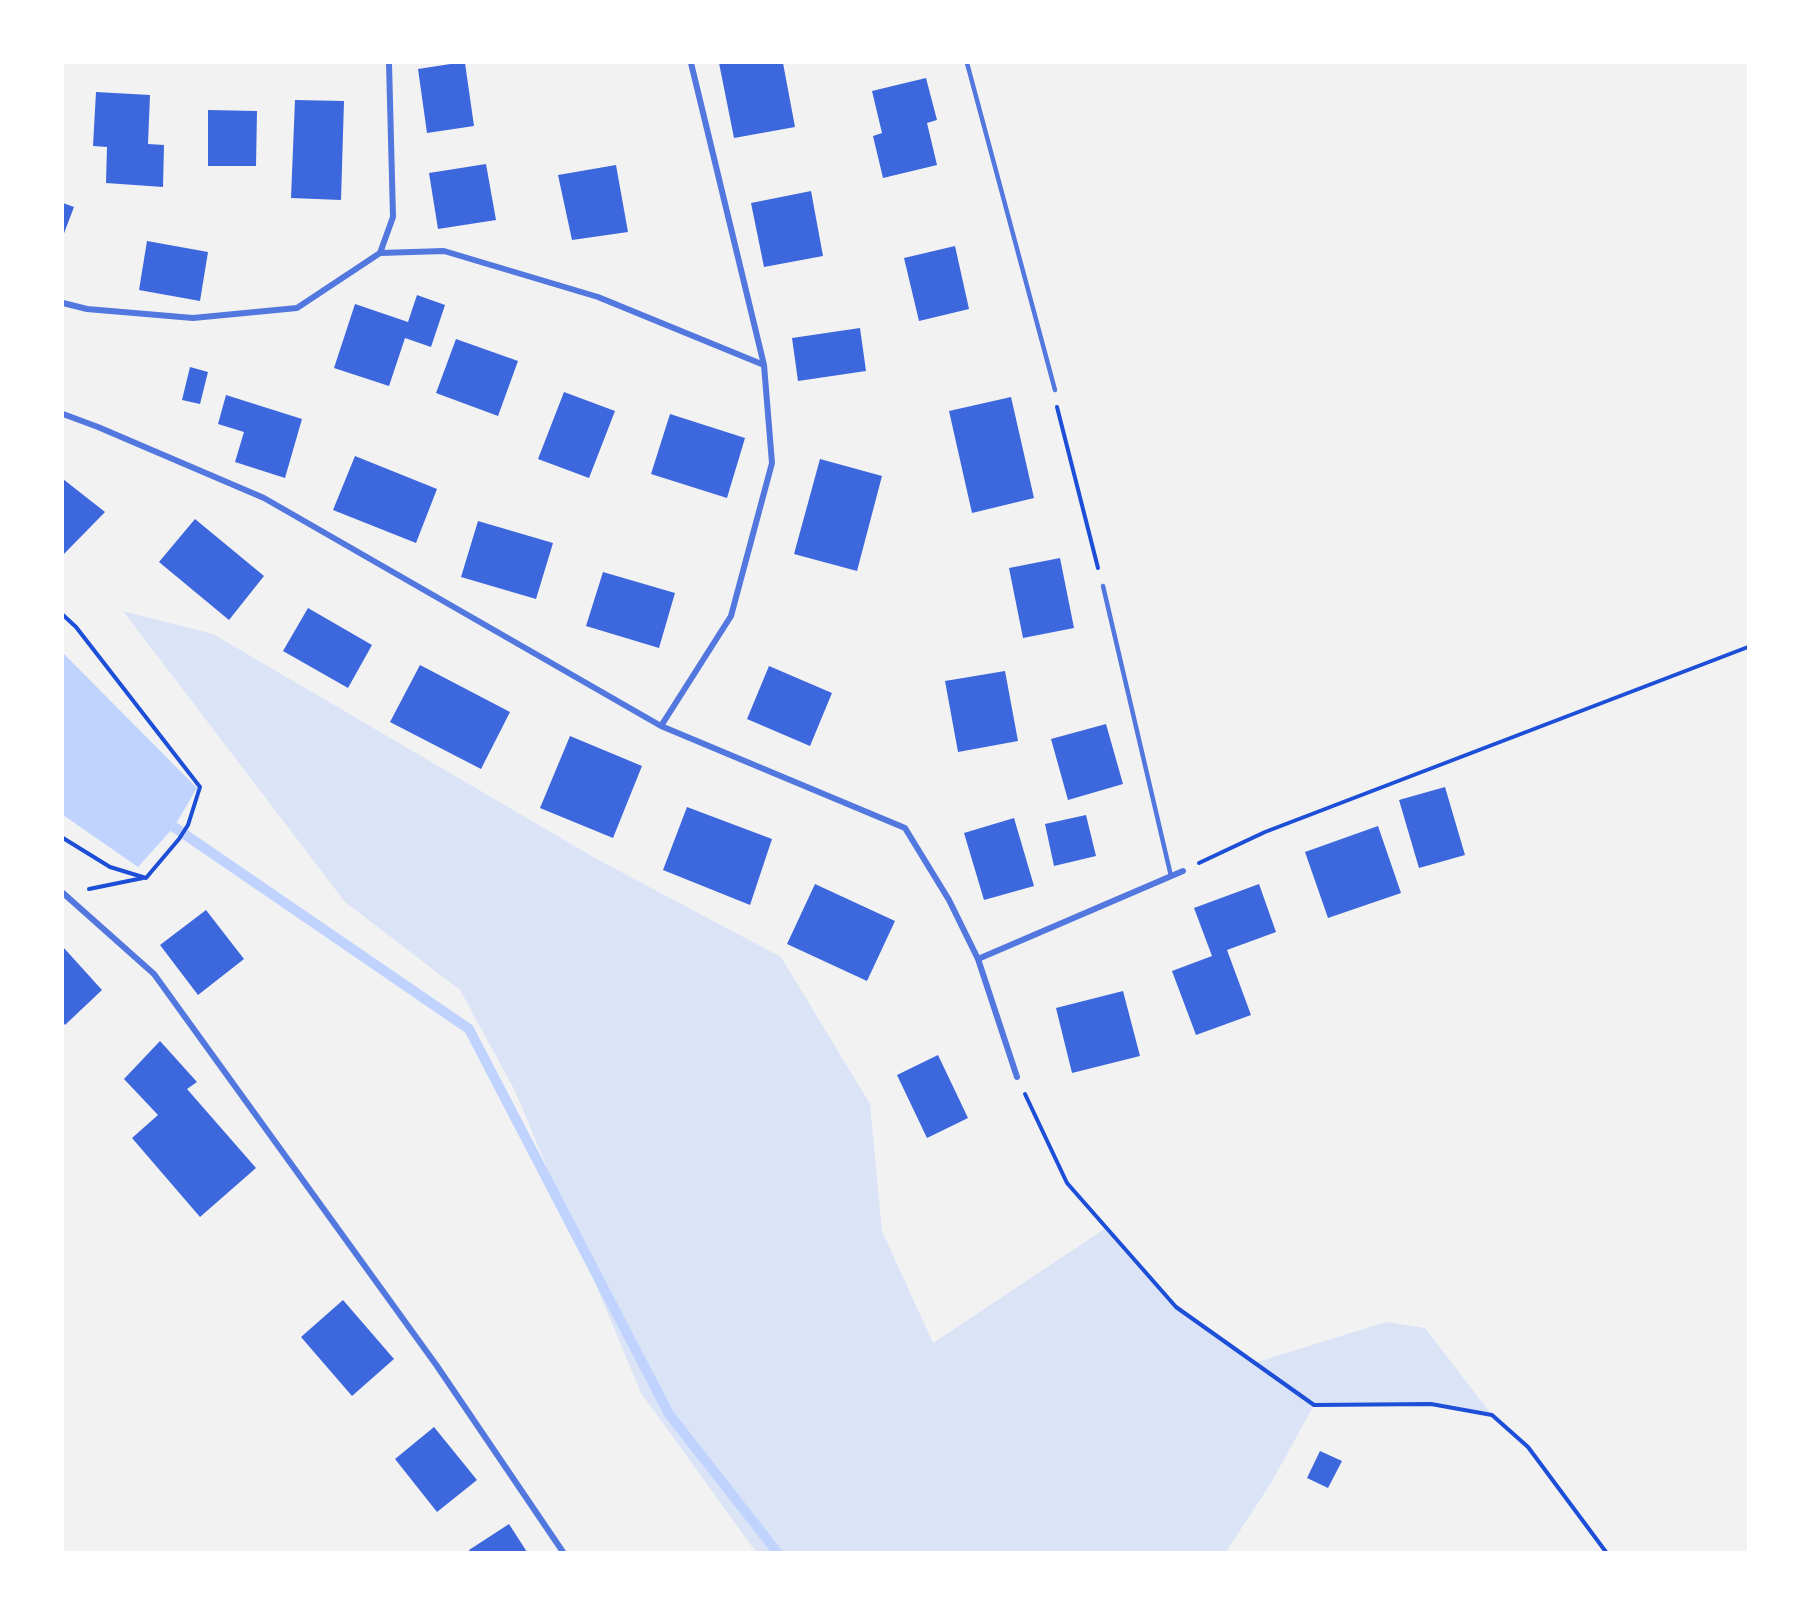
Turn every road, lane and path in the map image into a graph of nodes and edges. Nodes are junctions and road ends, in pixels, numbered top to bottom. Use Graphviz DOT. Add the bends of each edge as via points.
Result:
graph roads {
  1 [pos="389,63"];
  2 [pos="691,63"];
  3 [pos="967,63"];
  4 [pos="381,253"];
  5 [pos="63,303"];
  6 [pos="764,365"];
  7 [pos="1055,390"];
  8 [pos="1055,401"];
  9 [pos="63,414"];
  10 [pos="1102,586"];
  11 [pos="63,615"];
  12 [pos="1748,647"];
  13 [pos="661,726"];
  14 [pos="63,838"];
  15 [pos="1183,871"];
  16 [pos="1171,876"];
  17 [pos="146,878"];
  18 [pos="64,893"];
  19 [pos="978,959"];
  20 [pos="1017,1077"];
  21 [pos="563,1552"];
  22 [pos="1606,1552"];
  1 -- 4 [label="street" via="393,217"];
  2 -- 6 [label="street"];
  3 -- 7 [label="lane"];
  4 -- 5 [label="street" via="297,308 192,318 87,309"];
  4 -- 6 [label="street" via="444,251 598,297"];
  6 -- 13 [label="street" via="772,463 731,616"];
  8 -- 10 [label="path"];
  9 -- 13 [label="street" via="264,498"];
  10 -- 16 [label="lane"];
  11 -- 17 [label="path" via="200,787 188,825"];
  12 -- 15 [label="path" via="1265,832"];
  13 -- 19 [label="street" via="905,828 949,900"];
  14 -- 17 [label="path" via="110,867"];
  15 -- 16 [label="street"];
  16 -- 19 [label="street"];
  17 -- 18 [label="path"];
  18 -- 21 [label="street" via="154,974 437,1366"];
  19 -- 20 [label="street"];
  20 -- 22 [label="path" via="1067,1183 1176,1307 1314,1405 1434,1404 1492,1415 1528,1447"];
}
